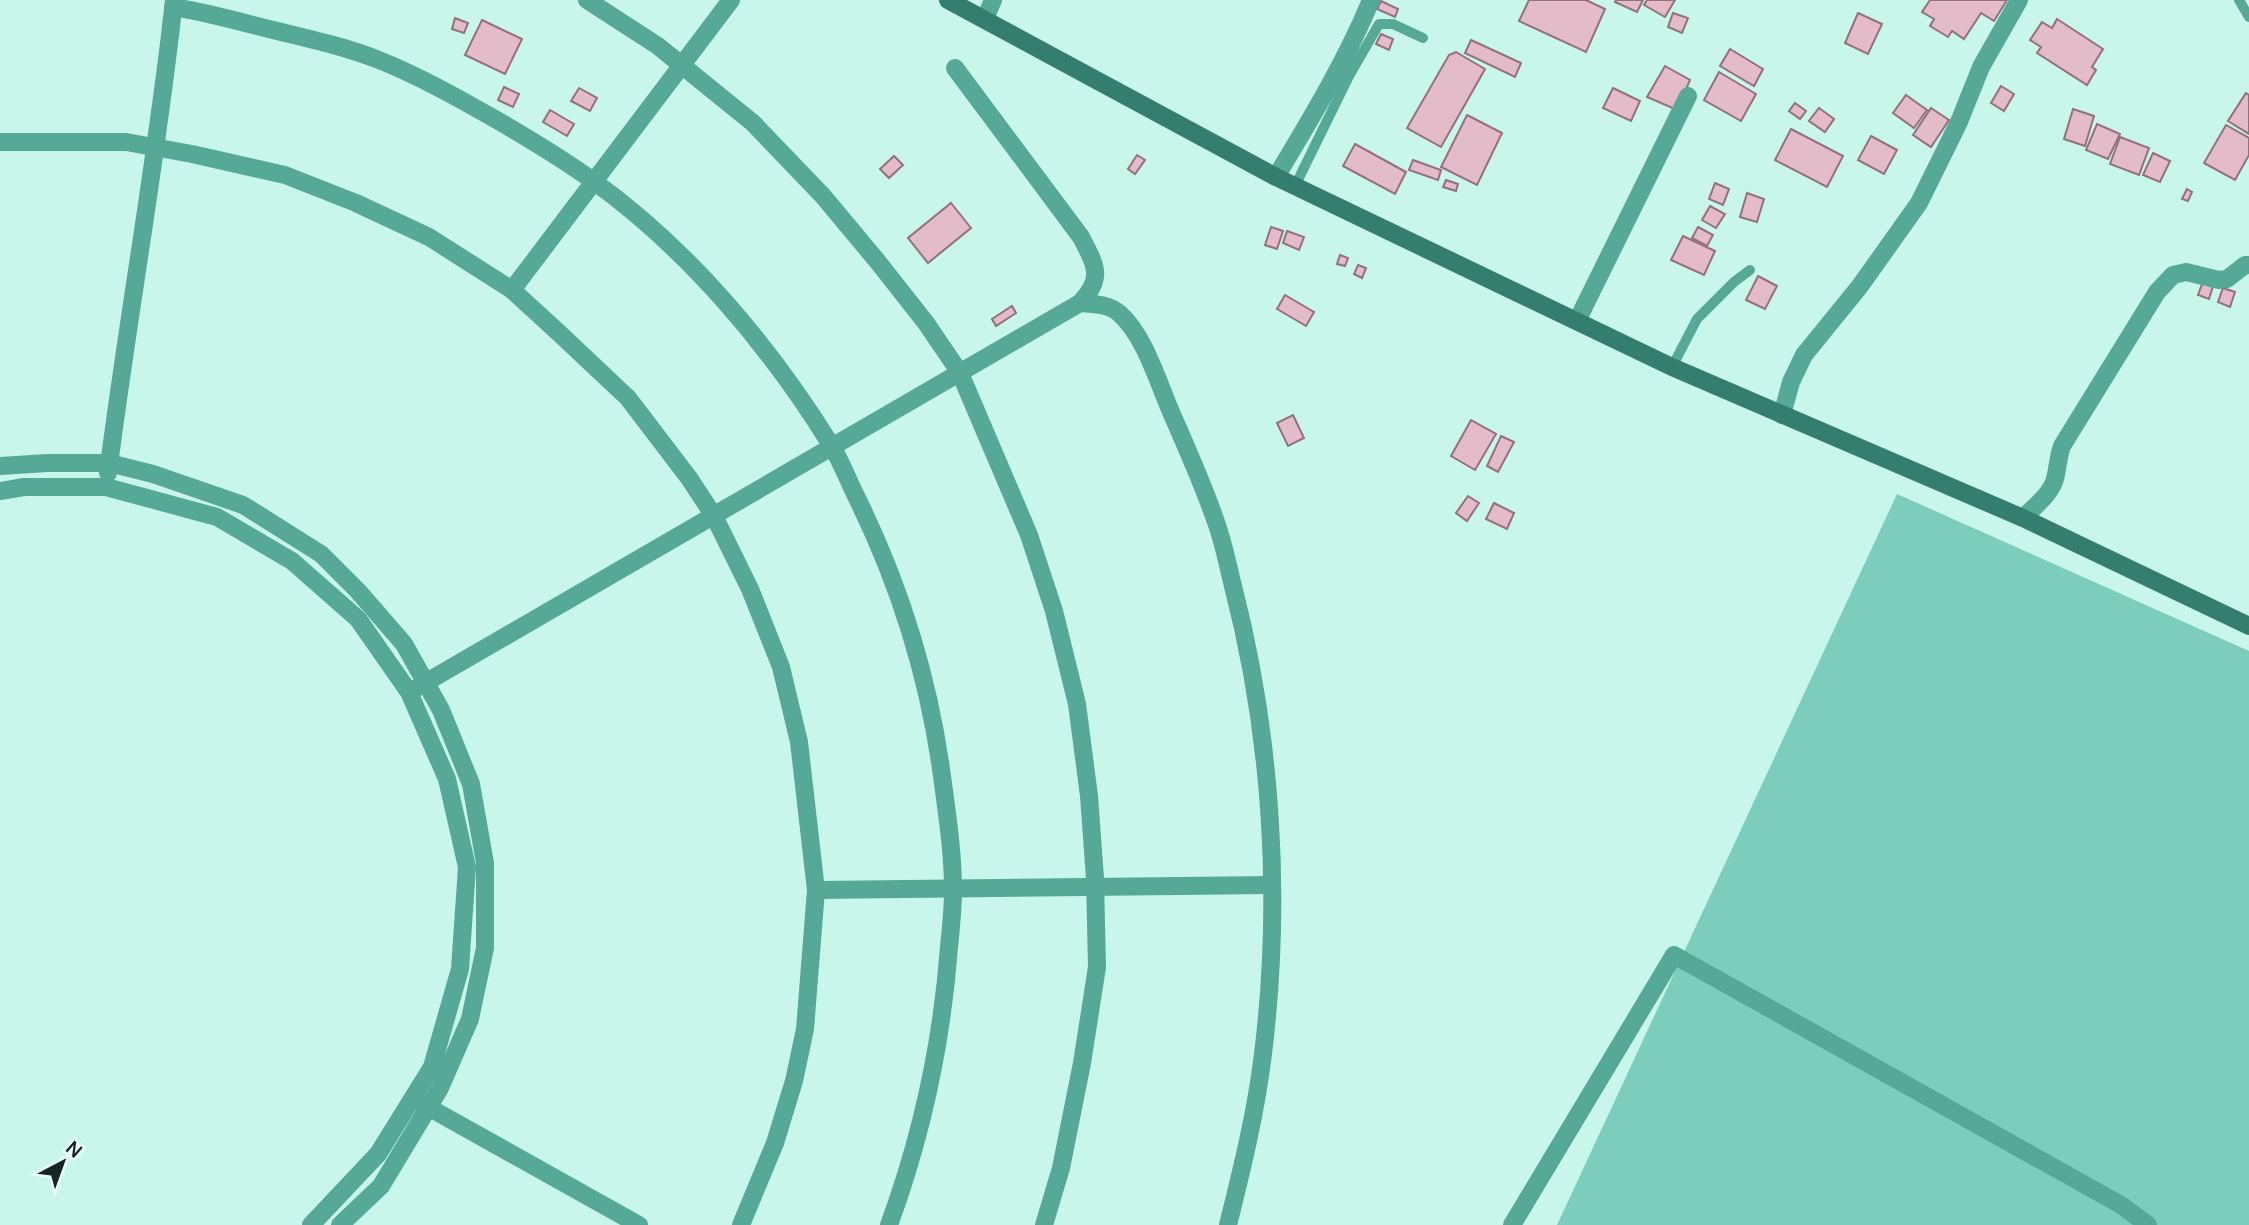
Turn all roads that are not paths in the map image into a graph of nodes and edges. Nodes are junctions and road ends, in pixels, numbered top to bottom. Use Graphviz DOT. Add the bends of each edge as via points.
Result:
graph roads {
  1 [pos="587,0"];
  2 [pos="731,0"];
  3 [pos="948,0"];
  4 [pos="993,0"];
  5 [pos="1371,0"];
  6 [pos="2018,0"];
  7 [pos="2239,0"];
  8 [pos="174,3"];
  9 [pos="2249,18"];
  10 [pos="985,19"];
  11 [pos="1423,38"];
  12 [pos="955,68"];
  13 [pos="1688,96"];
  14 [pos="0,142"];
  15 [pos="156,148"];
  16 [pos="1276,177"];
  17 [pos="1295,186"];
  18 [pos="2249,265"];
  19 [pos="1750,270"];
  20 [pos="512,290"];
  21 [pos="1080,303"];
  22 [pos="1577,321"];
  23 [pos="1672,367"];
  24 [pos="960,373"];
  25 [pos="1783,415"];
  26 [pos="832,447"];
  27 [pos="109,463"];
  28 [pos="0,466"];
  29 [pos="106,487"];
  30 [pos="0,491"];
  31 [pos="714,516"];
  32 [pos="2023,518"];
  33 [pos="2249,626"];
  34 [pos="427,682"];
  35 [pos="409,692"];
  36 [pos="1271,885"];
  37 [pos="816,890"];
  38 [pos="413,1098"];
  39 [pos="429,1108"];
  40 [pos="311,1225"];
  41 [pos="340,1225"];
  42 [pos="639,1225"];
  43 [pos="741,1225"];
  44 [pos="889,1225"];
  45 [pos="1044,1225"];
  46 [pos="1228,1225"];
  47 [pos="1512,1225"];
  48 [pos="2148,1225"];
  1 -- 24 [label="street" via="658,46 753,123 862,243"];
  2 -- 20 [label="street"];
  3 -- 10 [label="street"];
  4 -- 10 [label="street"];
  5 -- 16 [label="street"];
  6 -- 25 [label="street" via="1981,67 1919,203 1804,355"];
  7 -- 9 [label="lane"];
  8 -- 15 [label="street"];
  8 -- 26 [label="street" via="379,60 530,139 593,181 704,279 765,349"];
  10 -- 16 [label="street"];
  11 -- 17 [label="lane" via="1393,24 1379,24"];
  12 -- 21 [label="street" via="1081,237 1097,276 1093,289"];
  13 -- 22 [label="street"];
  14 -- 15 [label="street" via="126,142"];
  15 -- 20 [label="street" via="285,175 356,202 429,237"];
  15 -- 27 [label="street"];
  16 -- 17 [label="street"];
  17 -- 22 [label="street"];
  18 -- 32 [label="street" via="2227,279 2186,272 2173,275 2157,292 2062,446 2055,482"];
  19 -- 23 [label="lane" via="1697,320"];
  20 -- 31 [label="street" via="628,398"];
  21 -- 24 [label="street"];
  21 -- 36 [label="street" via="1103,304 1119,313 1136,334 1217,526 1258,701 1268,790"];
  22 -- 23 [label="street"];
  23 -- 25 [label="street"];
  24 -- 26 [label="street"];
  24 -- 45 [label="street" via="1029,535 1054,611 1077,704 1088,796 1096,878 1097,967 1061,1168"];
  25 -- 32 [label="street"];
  26 -- 31 [label="street"];
  26 -- 44 [label="street" via="900,598 924,675 951,839 953,891 946,988 929,1091 909,1171"];
  27 -- 28 [label="street"];
  27 -- 29 [label="street"];
  27 -- 34 [label="street" via="243,505 321,554 404,644"];
  29 -- 30 [label="street"];
  29 -- 35 [label="street" via="216,517 292,561 358,619"];
  31 -- 34 [label="street"];
  31 -- 37 [label="street" via="781,667 800,754"];
  32 -- 33 [label="street"];
  34 -- 35 [label="street"];
  34 -- 39 [label="street" via="471,784 485,863 485,948 470,1020"];
  35 -- 38 [label="street" via="447,779 467,867 460,969 432,1067"];
  36 -- 37 [label="street"];
  36 -- 46 [label="street" via="1263,1055"];
  37 -- 43 [label="street" via="805,1028 794,1081 775,1143"];
  38 -- 39 [label="street"];
  38 -- 40 [label="street" via="378,1154"];
  39 -- 41 [label="street" via="381,1186"];
  39 -- 42 [label="street"];
  47 -- 48 [label="street" via="1674,955 2121,1205"];
}
